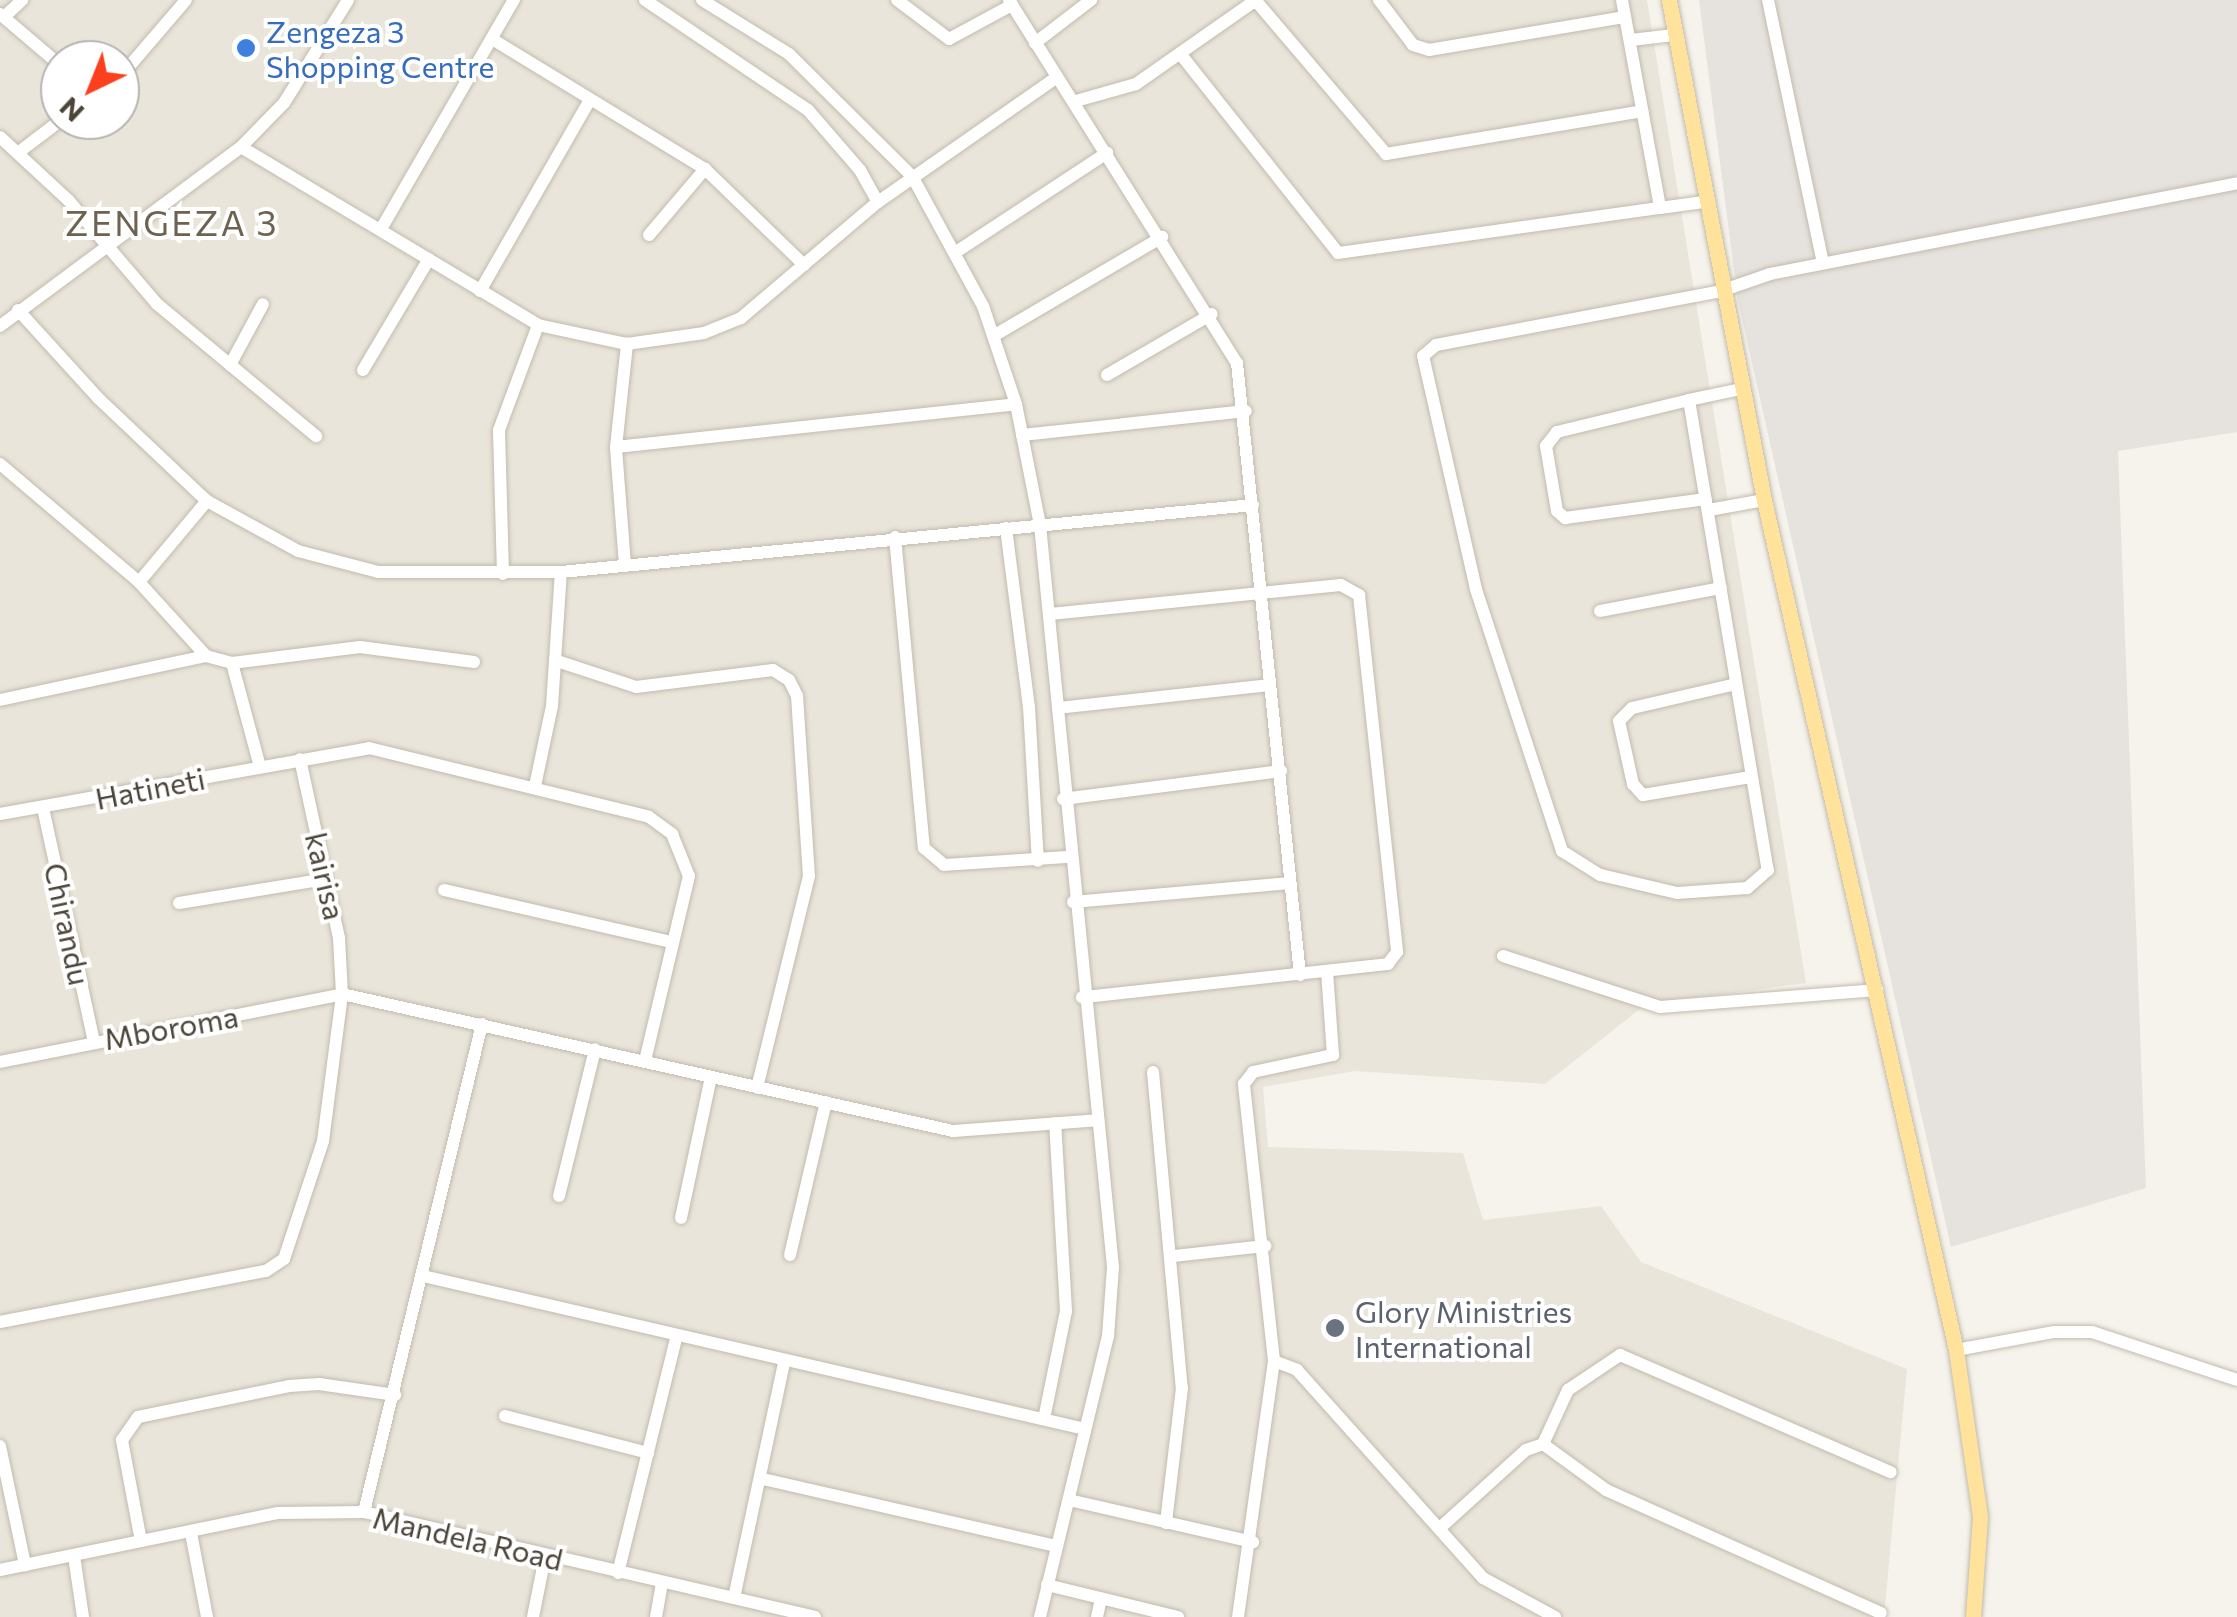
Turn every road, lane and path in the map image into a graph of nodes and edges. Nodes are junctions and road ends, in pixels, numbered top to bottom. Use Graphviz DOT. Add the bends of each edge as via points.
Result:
graph roads {
  1 [pos="22,0"];
  2 [pos="186,0"];
  3 [pos="348,0"];
  4 [pos="514,0"];
  5 [pos="645,0"];
  6 [pos="897,0"];
  7 [pos="1091,0"];
  8 [pos="1256,0"];
  9 [pos="1379,0"];
  10 [pos="1622,0"];
  11 [pos="1669,0"];
  12 [pos="1768,0"];
  13 [pos="712,2"];
  14 [pos="1010,2"];
  15 [pos="2,16"];
  16 [pos="1625,18"];
  17 [pos="1674,36"];
  18 [pos="492,39"];
  19 [pos="1631,40"];
  20 [pos="1035,42"];
  21 [pos="40,48"];
  22 [pos="140,54"];
  23 [pos="1182,56"];
  24 [pos="1057,77"];
  25 [pos="590,100"];
  26 [pos="1076,102"];
  27 [pos="1642,111"];
  28 [pos="40,136"];
  29 [pos="0,137"];
  30 [pos="241,147"];
  31 [pos="19,152"];
  32 [pos="1107,153"];
  33 [pos="705,169"];
  34 [pos="912,176"];
  35 [pos="2237,183"];
  36 [pos="878,202"];
  37 [pos="1704,202"];
  38 [pos="1660,208"];
  39 [pos="381,229"];
  40 [pos="649,234"];
  41 [pos="1162,237"];
  42 [pos="106,248"];
  43 [pos="956,252"];
  44 [pos="429,258"];
  45 [pos="1823,263"];
  46 [pos="804,265"];
  47 [pos="480,291"];
  48 [pos="1720,291"];
  49 [pos="263,304"];
  50 [pos="18,310"];
  51 [pos="1212,314"];
  52 [pos="538,325"];
  53 [pos="0,326"];
  54 [pos="996,334"];
  55 [pos="627,344"];
  56 [pos="230,364"];
  57 [pos="363,370"];
  58 [pos="1106,376"];
  59 [pos="1741,388"];
  60 [pos="1689,400"];
  61 [pos="1016,404"];
  62 [pos="1246,412"];
  63 [pos="1022,435"];
  64 [pos="316,436"];
  65 [pos="616,447"];
  66 [pos="0,464"];
  67 [pos="1764,500"];
  68 [pos="207,502"];
  69 [pos="1708,504"];
  70 [pos="1253,505"];
  71 [pos="1040,524"];
  72 [pos="1006,528"];
  73 [pos="895,537"];
  74 [pos="625,565"];
  75 [pos="560,572"];
  76 [pos="504,574"];
  77 [pos="139,582"];
  78 [pos="1721,588"];
  79 [pos="1260,590"];
  80 [pos="1600,611"];
  81 [pos="1050,614"];
  82 [pos="206,656"];
  83 [pos="557,661"];
  84 [pos="474,662"];
  85 [pos="232,663"];
  86 [pos="1736,684"];
  87 [pos="1270,685"];
  88 [pos="0,700"];
  89 [pos="1058,708"];
  90 [pos="300,759"];
  91 [pos="260,766"];
  92 [pos="1281,772"];
  93 [pos="1752,776"];
  94 [pos="535,786"];
  95 [pos="1063,799"];
  96 [pos="43,808"];
  97 [pos="0,814"];
  98 [pos="1068,858"];
  99 [pos="1038,861"];
  100 [pos="326,879"];
  101 [pos="1290,882"];
  102 [pos="444,890"];
  103 [pos="1073,902"];
  104 [pos="179,903"];
  105 [pos="672,942"];
  106 [pos="1503,956"];
  107 [pos="1327,971"];
  108 [pos="1300,974"];
  109 [pos="1877,990"];
  110 [pos="342,994"];
  111 [pos="1082,997"];
  112 [pos="482,1024"];
  113 [pos="94,1040"];
  114 [pos="595,1049"];
  115 [pos="645,1060"];
  116 [pos="0,1062"];
  117 [pos="1153,1072"];
  118 [pos="712,1077"];
  119 [pos="758,1088"];
  120 [pos="826,1102"];
  121 [pos="1098,1120"];
  122 [pos="1056,1123"];
  123 [pos="558,1196"];
  124 [pos="681,1218"];
  125 [pos="1265,1246"];
  126 [pos="790,1255"];
  127 [pos="1174,1256"];
  128 [pos="423,1276"];
  129 [pos="0,1322"];
  130 [pos="676,1338"];
  131 [pos="1956,1350"];
  132 [pos="784,1362"];
  133 [pos="1274,1362"];
  134 [pos="2237,1380"];
  135 [pos="395,1395"];
  136 [pos="505,1416"];
  137 [pos="1044,1419"];
  138 [pos="1085,1429"];
  139 [pos="1543,1444"];
  140 [pos="0,1446"];
  141 [pos="648,1454"];
  142 [pos="1890,1472"];
  143 [pos="763,1479"];
  144 [pos="1068,1500"];
  145 [pos="364,1512"];
  146 [pos="1166,1523"];
  147 [pos="1441,1528"];
  148 [pos="192,1534"];
  149 [pos="140,1541"];
  150 [pos="1253,1542"];
  151 [pos="1056,1546"];
  152 [pos="74,1556"];
  153 [pos="545,1557"];
  154 [pos="24,1565"];
  155 [pos="0,1570"];
  156 [pos="618,1573"];
  157 [pos="662,1583"];
  158 [pos="1047,1585"];
  159 [pos="734,1598"];
  160 [pos="1101,1598"];
  161 [pos="1881,1613"];
  162 [pos="83,1617"];
  163 [pos="207,1617"];
  164 [pos="533,1617"];
  165 [pos="656,1617"];
  166 [pos="815,1617"];
  167 [pos="1040,1617"];
  168 [pos="1097,1617"];
  169 [pos="1178,1617"];
  170 [pos="1238,1617"];
  171 [pos="1555,1617"];
  172 [pos="1973,1617"];
  1 -- 15 [label="street"];
  2 -- 22 [label="street"];
  3 -- 30 [label="street" via="284,103"];
  4 -- 18 [label="street"];
  5 -- 36 [label="street" via="808,110 860,170"];
  6 -- 14 [label="street" via="949,39"];
  7 -- 20 [label="street"];
  8 -- 23 [label="street"];
  8 -- 27 [label="street" via="1386,154"];
  9 -- 16 [label="street" via="1413,44 1429,50"];
  10 -- 16 [label="street"];
  11 -- 17 [label="main road"];
  12 -- 45 [label="street"];
  13 -- 34 [label="street" via="802,66"];
  14 -- 20 [label="street"];
  15 -- 21 [label="street"];
  16 -- 19 [label="street"];
  17 -- 19 [label="street"];
  17 -- 37 [label="main road"];
  18 -- 25 [label="street"];
  18 -- 39 [label="street"];
  19 -- 27 [label="street"];
  20 -- 24 [label="street"];
  23 -- 26 [label="street" via="1128,88"];
  23 -- 38 [label="street" via="1338,254"];
  24 -- 26 [label="street"];
  24 -- 34 [label="street"];
  25 -- 33 [label="street"];
  25 -- 47 [label="street"];
  26 -- 32 [label="street"];
  27 -- 38 [label="street"];
  28 -- 31 [label="street"];
  29 -- 31 [label="street"];
  30 -- 39 [label="street"];
  30 -- 42 [label="street"];
  31 -- 42 [label="street"];
  32 -- 41 [label="street"];
  32 -- 43 [label="street"];
  33 -- 40 [label="street"];
  33 -- 46 [label="street"];
  34 -- 36 [label="street"];
  34 -- 43 [label="street"];
  35 -- 45 [label="street"];
  36 -- 46 [label="street"];
  37 -- 38 [label="street"];
  37 -- 48 [label="main road"];
  39 -- 44 [label="street"];
  41 -- 51 [label="street"];
  41 -- 54 [label="street"];
  42 -- 50 [label="street"];
  42 -- 56 [label="street" via="157,304"];
  43 -- 54 [label="street"];
  44 -- 47 [label="street"];
  44 -- 57 [label="street"];
  45 -- 48 [label="street"];
  46 -- 55 [label="street" via="724,326"];
  47 -- 52 [label="street"];
  48 -- 59 [label="main road"];
  48 -- 93 [label="street" via="1436,345 1423,356 1421,369 1499,669 1567,858 1600,875 1677,893 1747,888 1760,882 1770,858"];
  49 -- 56 [label="street"];
  50 -- 53 [label="street"];
  50 -- 68 [label="street"];
  51 -- 58 [label="street"];
  51 -- 62 [label="street" via="1234,351"];
  52 -- 55 [label="street"];
  52 -- 76 [label="street" via="499,430"];
  54 -- 61 [label="street"];
  55 -- 65 [label="street"];
  56 -- 64 [label="street"];
  59 -- 60 [label="street"];
  59 -- 67 [label="main road"];
  60 -- 69 [label="street"];
  60 -- 69 [label="street" via="1548,439 1557,511 1565,518"];
  61 -- 63 [label="street"];
  61 -- 65 [label="street"];
  62 -- 63 [label="street"];
  62 -- 70 [label="street"];
  63 -- 71 [label="street"];
  65 -- 74 [label="street"];
  66 -- 77 [label="street"];
  67 -- 69 [label="street"];
  67 -- 109 [label="main road"];
  68 -- 76 [label="street" via="337,565 421,575"];
  68 -- 77 [label="street"];
  69 -- 78 [label="street"];
  70 -- 71 [label="street"];
  70 -- 79 [label="street"];
  71 -- 72 [label="street"];
  71 -- 81 [label="street"];
  72 -- 73 [label="street"];
  72 -- 99 [label="street" via="1030,707"];
  73 -- 74 [label="street"];
  73 -- 99 [label="street" via="924,848 944,865"];
  74 -- 75 [label="street"];
  75 -- 76 [label="street"];
  75 -- 83 [label="street"];
  77 -- 82 [label="street"];
  78 -- 80 [label="street"];
  78 -- 86 [label="street"];
  79 -- 81 [label="street"];
  79 -- 87 [label="street"];
  79 -- 107 [label="street" via="1341,585 1361,604 1396,952 1388,964"];
  81 -- 89 [label="street"];
  82 -- 85 [label="street"];
  82 -- 88 [label="street"];
  83 -- 94 [label="street"];
  83 -- 119 [label="street" via="636,687 772,670 789,680 797,696 809,876"];
  84 -- 85 [label="street" via="334,647"];
  85 -- 91 [label="street"];
  86 -- 93 [label="street"];
  86 -- 93 [label="street" via="1632,708 1619,721 1633,784 1643,795"];
  87 -- 89 [label="street"];
  87 -- 92 [label="street"];
  89 -- 95 [label="street"];
  90 -- 91 [label="street, Hatineti"];
  90 -- 94 [label="street, Hatineti" via="369,748"];
  90 -- 100 [label="street, kairisa"];
  91 -- 96 [label="street, Hatineti"];
  92 -- 95 [label="street"];
  92 -- 101 [label="street"];
  94 -- 105 [label="street, Hatineti" via="649,817 672,834 688,876"];
  95 -- 98 [label="street"];
  96 -- 97 [label="street, Hatineti"];
  96 -- 113 [label="street, Chirandu"];
  98 -- 99 [label="street"];
  98 -- 103 [label="street"];
  100 -- 104 [label="street"];
  100 -- 110 [label="street, kairisa" via="340,938"];
  101 -- 103 [label="street"];
  101 -- 108 [label="street"];
  102 -- 105 [label="street"];
  103 -- 111 [label="street"];
  105 -- 115 [label="street, Hatineti"];
  106 -- 109 [label="street" via="1660,1007"];
  107 -- 108 [label="street"];
  107 -- 125 [label="street" via="1337,1045 1332,1055 1253,1072 1244,1084"];
  108 -- 111 [label="street"];
  109 -- 131 [label="main road"];
  110 -- 112 [label="street"];
  110 -- 113 [label="street, Mboroma"];
  110 -- 129 [label="street, kairisa" via="322,1141 278,1267"];
  111 -- 121 [label="street"];
  112 -- 114 [label="street"];
  112 -- 128 [label="street"];
  113 -- 116 [label="street, Mboroma"];
  114 -- 115 [label="street"];
  114 -- 123 [label="street"];
  115 -- 118 [label="street"];
  117 -- 127 [label="street"];
  118 -- 119 [label="street"];
  118 -- 124 [label="street"];
  119 -- 120 [label="street"];
  120 -- 122 [label="street" via="971,1133"];
  120 -- 126 [label="street"];
  121 -- 122 [label="street"];
  121 -- 138 [label="street" via="1113,1302"];
  122 -- 137 [label="street" via="1066,1311"];
  125 -- 127 [label="street"];
  125 -- 133 [label="street"];
  127 -- 146 [label="street" via="1182,1388"];
  128 -- 130 [label="street"];
  128 -- 135 [label="street"];
  130 -- 132 [label="street"];
  130 -- 141 [label="street"];
  131 -- 134 [label="street" via="2092,1332"];
  131 -- 172 [label="main road" via="1980,1516"];
  132 -- 137 [label="street"];
  132 -- 143 [label="street"];
  133 -- 147 [label="street" via="1297,1370"];
  133 -- 150 [label="street"];
  135 -- 145 [label="street"];
  135 -- 149 [label="street" via="288,1386 138,1418 122,1440"];
  136 -- 141 [label="street"];
  137 -- 138 [label="street"];
  138 -- 144 [label="street"];
  139 -- 142 [label="street" via="1568,1390 1620,1354"];
  139 -- 147 [label="street" via="1526,1450"];
  139 -- 161 [label="street" via="1606,1490"];
  140 -- 154 [label="street"];
  141 -- 156 [label="street"];
  143 -- 151 [label="street"];
  143 -- 159 [label="street"];
  144 -- 146 [label="street"];
  144 -- 151 [label="street"];
  145 -- 148 [label="street, Mandela Road" via="278,1513"];
  145 -- 153 [label="street, Mandela Road"];
  146 -- 150 [label="street"];
  147 -- 171 [label="street" via="1483,1578"];
  148 -- 149 [label="street, Mandela Road"];
  148 -- 163 [label="street"];
  149 -- 152 [label="street, Mandela Road"];
  150 -- 170 [label="street"];
  151 -- 158 [label="street"];
  152 -- 154 [label="street, Mandela Road"];
  152 -- 162 [label="street"];
  153 -- 156 [label="street, Mandela Road"];
  153 -- 164 [label="street"];
  154 -- 155 [label="street, Mandela Road"];
  156 -- 157 [label="street, Mandela Road"];
  157 -- 159 [label="street, Mandela Road"];
  157 -- 165 [label="street"];
  158 -- 160 [label="street"];
  158 -- 167 [label="street"];
  159 -- 166 [label="street, Mandela Road"];
  160 -- 168 [label="street"];
  160 -- 169 [label="street"];
}
